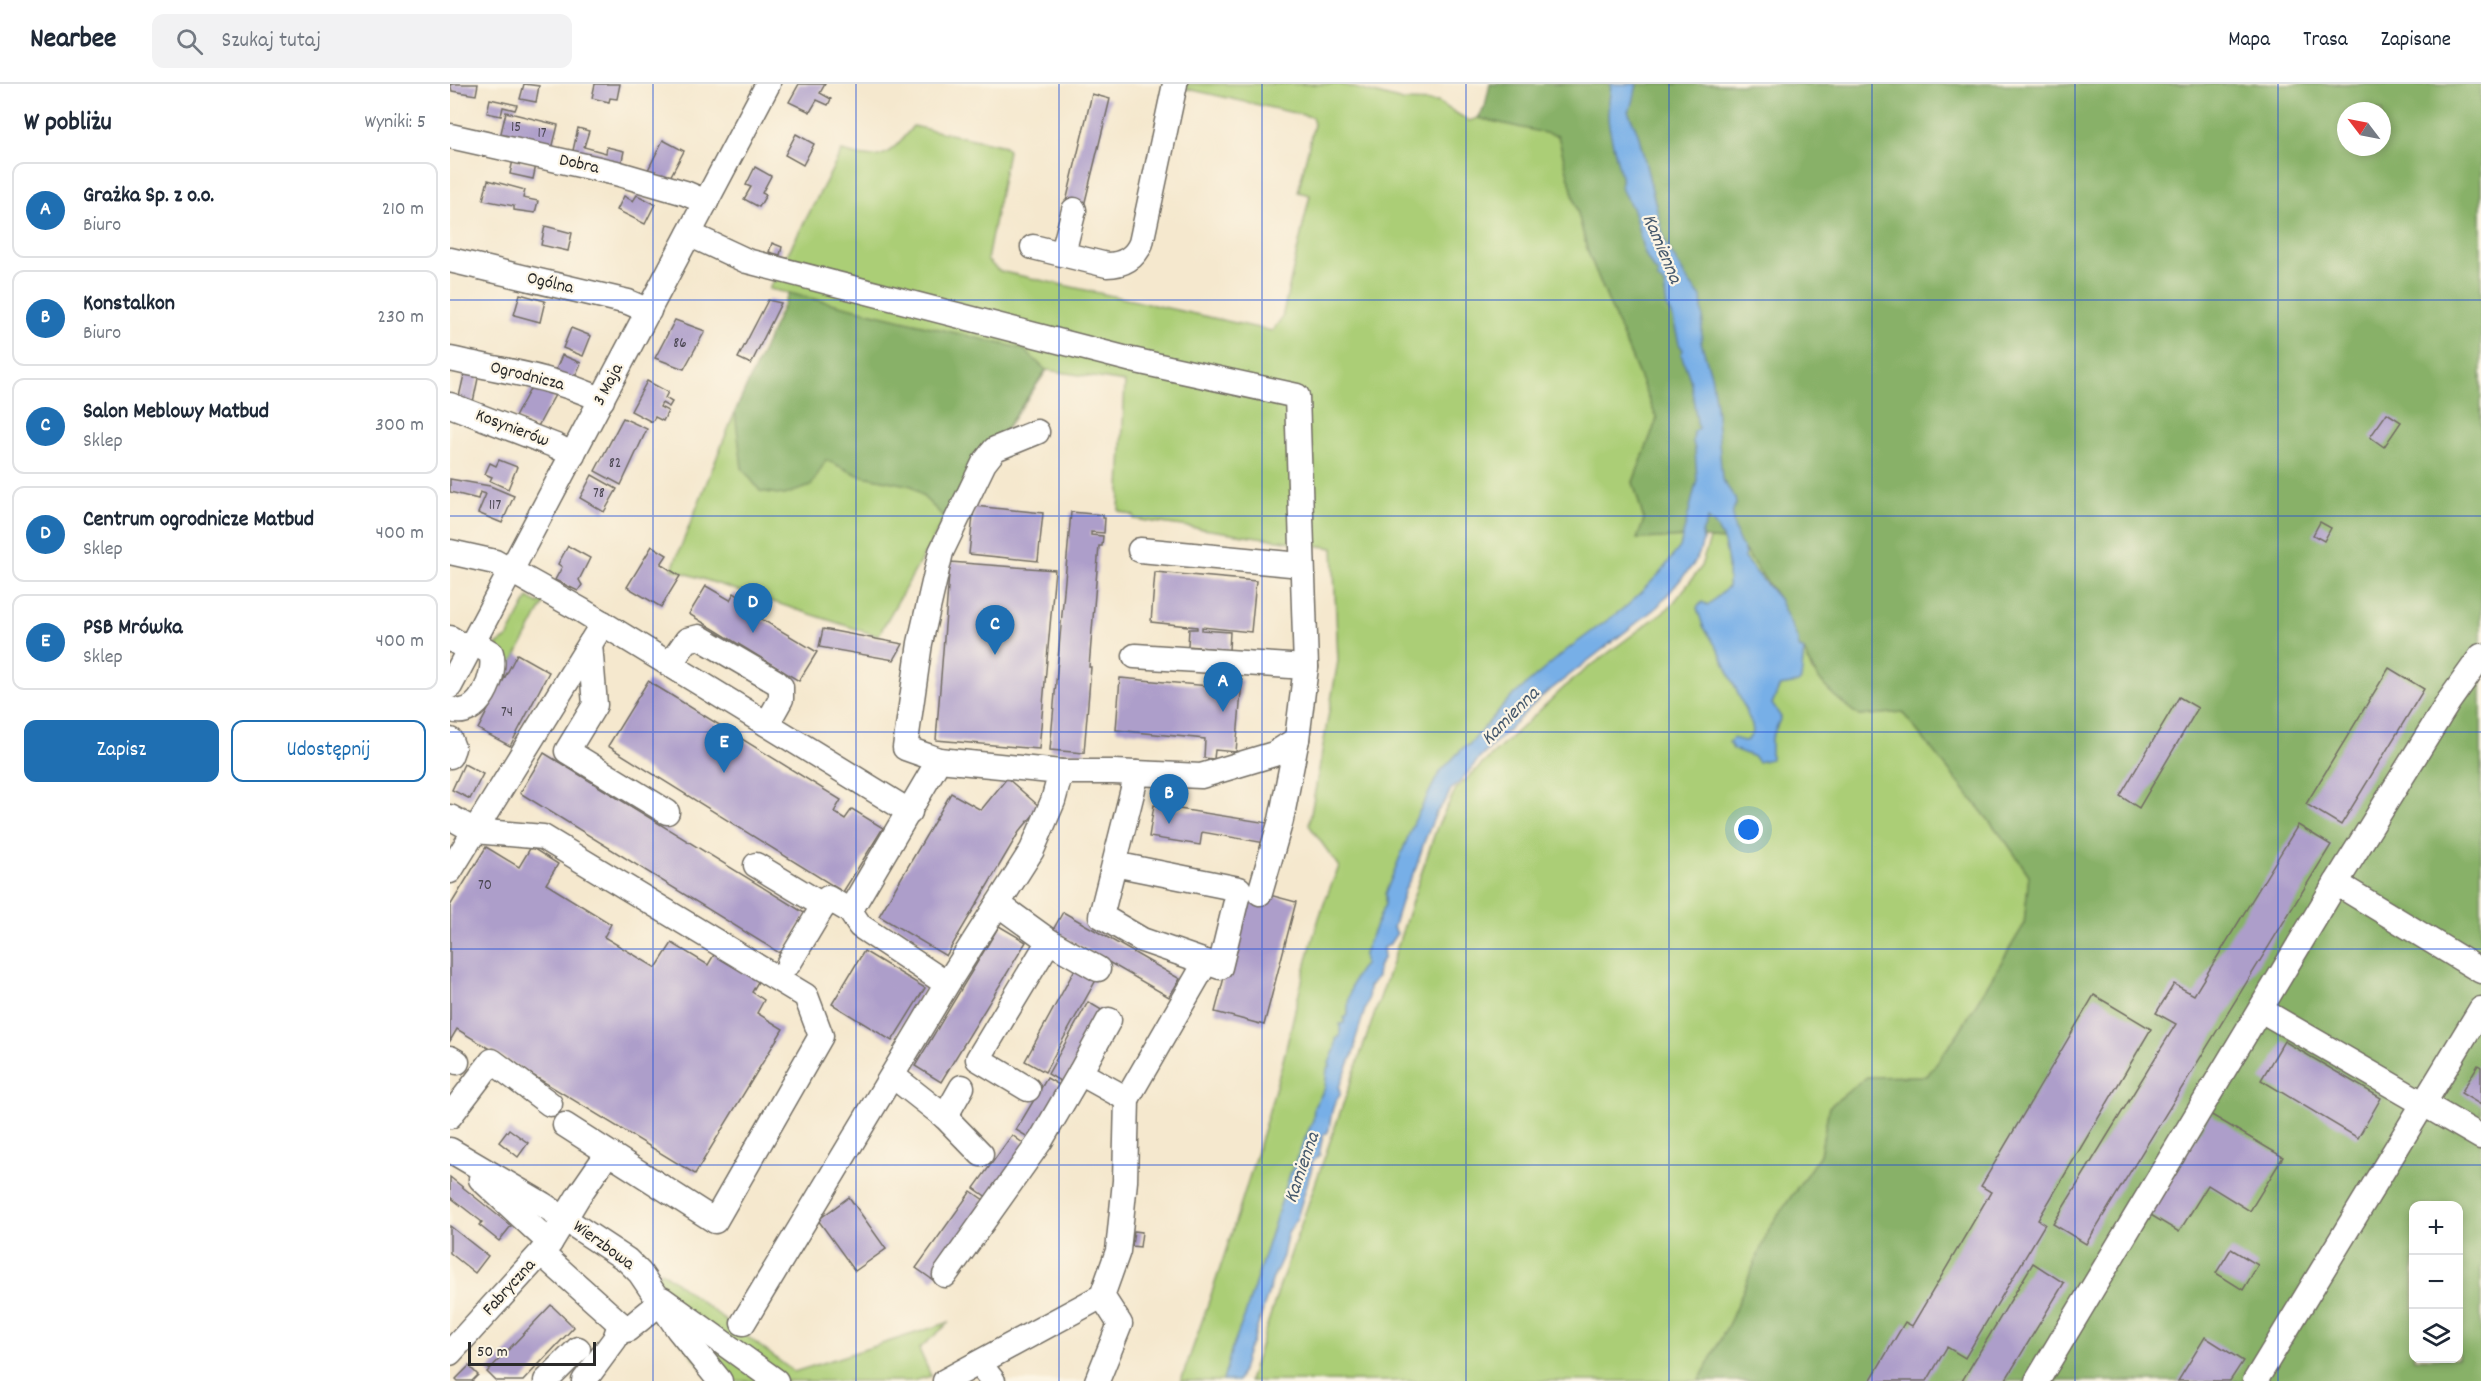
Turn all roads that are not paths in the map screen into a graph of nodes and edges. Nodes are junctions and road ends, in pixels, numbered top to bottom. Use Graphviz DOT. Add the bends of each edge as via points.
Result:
graph roads {
  1 [pos="768,84"];
  2 [pos="1175,84"];
  3 [pos="450,136"];
  4 [pos="706,202"];
  5 [pos="1074,210"];
  6 [pos="689,234"];
  7 [pos="1033,247"];
  8 [pos="1063,253"];
  9 [pos="450,260"];
  10 [pos="649,311"];
  11 [pos="450,359"];
  12 [pos="602,400"];
  13 [pos="450,405"];
  14 [pos="1037,432"];
  15 [pos="573,455"];
  16 [pos="1140,550"];
  17 [pos="451,558"];
  18 [pos="1301,565"];
  19 [pos="510,571"];
  20 [pos="603,623"];
  21 [pos="464,643"];
  22 [pos="590,644"];
  23 [pos="1135,656"];
  24 [pos="2481,656"];
  25 [pos="670,664"];
  26 [pos="1306,667"];
  27 [pos="450,686"];
  28 [pos="450,709"];
  29 [pos="767,724"];
  30 [pos="1297,739"];
  31 [pos="450,740"];
  32 [pos="450,756"];
  33 [pos="939,760"];
  34 [pos="1061,772"];
  35 [pos="1137,773"];
  36 [pos="667,812"];
  37 [pos="910,812"];
  38 [pos="450,817"];
  39 [pos="475,831"];
  40 [pos="1114,864"];
  41 [pos="756,865"];
  42 [pos="450,871"];
  43 [pos="2336,883"];
  44 [pos="1260,892"];
  45 [pos="998,904"];
  46 [pos="824,906"];
  47 [pos="850,911"];
  48 [pos="1049,941"];
  49 [pos="1206,962"];
  50 [pos="789,963"];
  51 [pos="1098,969"];
  52 [pos="2481,972"];
  53 [pos="947,984"];
  54 [pos="2481,1009"];
  55 [pos="2261,1010"];
  56 [pos="1109,1020"];
  57 [pos="1080,1074"];
  58 [pos="893,1076"];
  59 [pos="962,1087"];
  60 [pos="1028,1089"];
  61 [pos="1127,1099"];
  62 [pos="2424,1103"];
  63 [pos="550,1104"];
  64 [pos="450,1116"];
  65 [pos="945,1117"];
  66 [pos="565,1125"];
  67 [pos="2481,1137"];
  68 [pos="454,1153"];
  69 [pos="609,1153"];
  70 [pos="981,1154"];
  71 [pos="499,1188"];
  72 [pos="564,1218"];
  73 [pos="545,1248"];
  74 [pos="945,1275"];
  75 [pos="1102,1296"];
  76 [pos="658,1299"];
  77 [pos="743,1323"];
  78 [pos="620,1324"];
  79 [pos="578,1348"];
  80 [pos="450,1353"];
  81 [pos="986,1372"];
  82 [pos="546,1381"];
  83 [pos="584,1381"];
  84 [pos="720,1381"];
  85 [pos="776,1381"];
  86 [pos="945,1381"];
  87 [pos="1097,1381"];
  88 [pos="2037,1381"];
  89 [pos="2255,1381"];
  1 -- 4 [label="street, 3 Maja"];
  2 -- 8 [label="street" via="1138,251 1116,265"];
  3 -- 4 [label="street, Dobra" via="616,173"];
  4 -- 6 [label="street, 3 Maja"];
  5 -- 8 [label="street"];
  6 -- 10 [label="street, 3 Maja"];
  6 -- 18 [label="street" via="747,261 1132,360 1297,396"];
  7 -- 8 [label="street"];
  9 -- 10 [label="street, Ogólna" via="628,302"];
  10 -- 12 [label="street, 3 Maja"];
  11 -- 12 [label="street, Ogrodnicza" via="546,380"];
  12 -- 15 [label="street, 3 Maja"];
  13 -- 15 [label="street, Kosynierów"];
  14 -- 33 [label="street" via="995,449 984,463 941,552 920,643 905,748"];
  15 -- 19 [label="street, 3 Maja"];
  16 -- 18 [label="street"];
  17 -- 19 [label="street" via="495,562"];
  18 -- 26 [label="street"];
  19 -- 20 [label="street"];
  19 -- 21 [label="street, 3 Maja"];
  20 -- 22 [label="street"];
  20 -- 25 [label="street"];
  21 -- 27 [label="street, 3 Maja"];
  21 -- 28 [label="street" via="491,653 491,678 473,706 460,712"];
  22 -- 36 [label="street" via="595,705 567,751"];
  22 -- 39 [label="street"];
  23 -- 26 [label="street"];
  24 -- 43 [label="street"];
  25 -- 29 [label="street"];
  25 -- 29 [label="street" via="687,640 699,637 756,669 776,682 783,693"];
  26 -- 30 [label="street"];
  29 -- 37 [label="street"];
  30 -- 35 [label="street" via="1274,754 1201,776"];
  30 -- 44 [label="street" via="1281,820"];
  31 -- 32 [label="street"];
  33 -- 34 [label="street"];
  33 -- 37 [label="street"];
  34 -- 35 [label="street"];
  34 -- 45 [label="street" via="1044,827"];
  35 -- 40 [label="street"];
  37 -- 47 [label="street"];
  38 -- 39 [label="street"];
  39 -- 42 [label="street"];
  39 -- 69 [label="street" via="543,837 806,996 821,1036 715,1221"];
  40 -- 49 [label="street" via="1101,916 1142,940"];
  40 -- 49 [label="street" via="1239,889 1220,967"];
  41 -- 46 [label="street"];
  43 -- 52 [label="street"];
  43 -- 55 [label="street"];
  45 -- 48 [label="street"];
  45 -- 53 [label="street"];
  46 -- 47 [label="street" via="828,898"];
  46 -- 50 [label="street"];
  47 -- 53 [label="street" via="860,926"];
  48 -- 51 [label="street"];
  48 -- 60 [label="street" via="978,1059"];
  49 -- 61 [label="street"];
  53 -- 58 [label="street"];
  54 -- 62 [label="street"];
  55 -- 62 [label="street"];
  55 -- 88 [label="street"];
  56 -- 57 [label="street"];
  57 -- 61 [label="street"];
  57 -- 74 [label="street" via="1041,1140"];
  58 -- 65 [label="street"];
  58 -- 77 [label="street"];
  59 -- 65 [label="street"];
  61 -- 75 [label="street" via="1118,1251"];
  62 -- 67 [label="street"];
  62 -- 89 [label="street"];
  63 -- 64 [label="street" via="492,1061"];
  65 -- 70 [label="street"];
  66 -- 69 [label="street"];
  68 -- 71 [label="street, Wierzbowa"];
  69 -- 72 [label="street, Fabryczna"];
  71 -- 72 [label="street, Wierzbowa"];
  71 -- 73 [label="street"];
  72 -- 73 [label="street, Fabryczna"];
  72 -- 76 [label="street, Wierzbowa" via="627,1260"];
  73 -- 78 [label="street"];
  73 -- 80 [label="street, Fabryczna"];
  75 -- 81 [label="street"];
  75 -- 87 [label="street" via="1120,1324"];
  76 -- 78 [label="street" via="627,1330"];
  76 -- 84 [label="street, Wierzbowa"];
  76 -- 85 [label="street" via="676,1306"];
  78 -- 83 [label="street" via="615,1339"];
  79 -- 82 [label="street"];
  81 -- 86 [label="street"];
}
